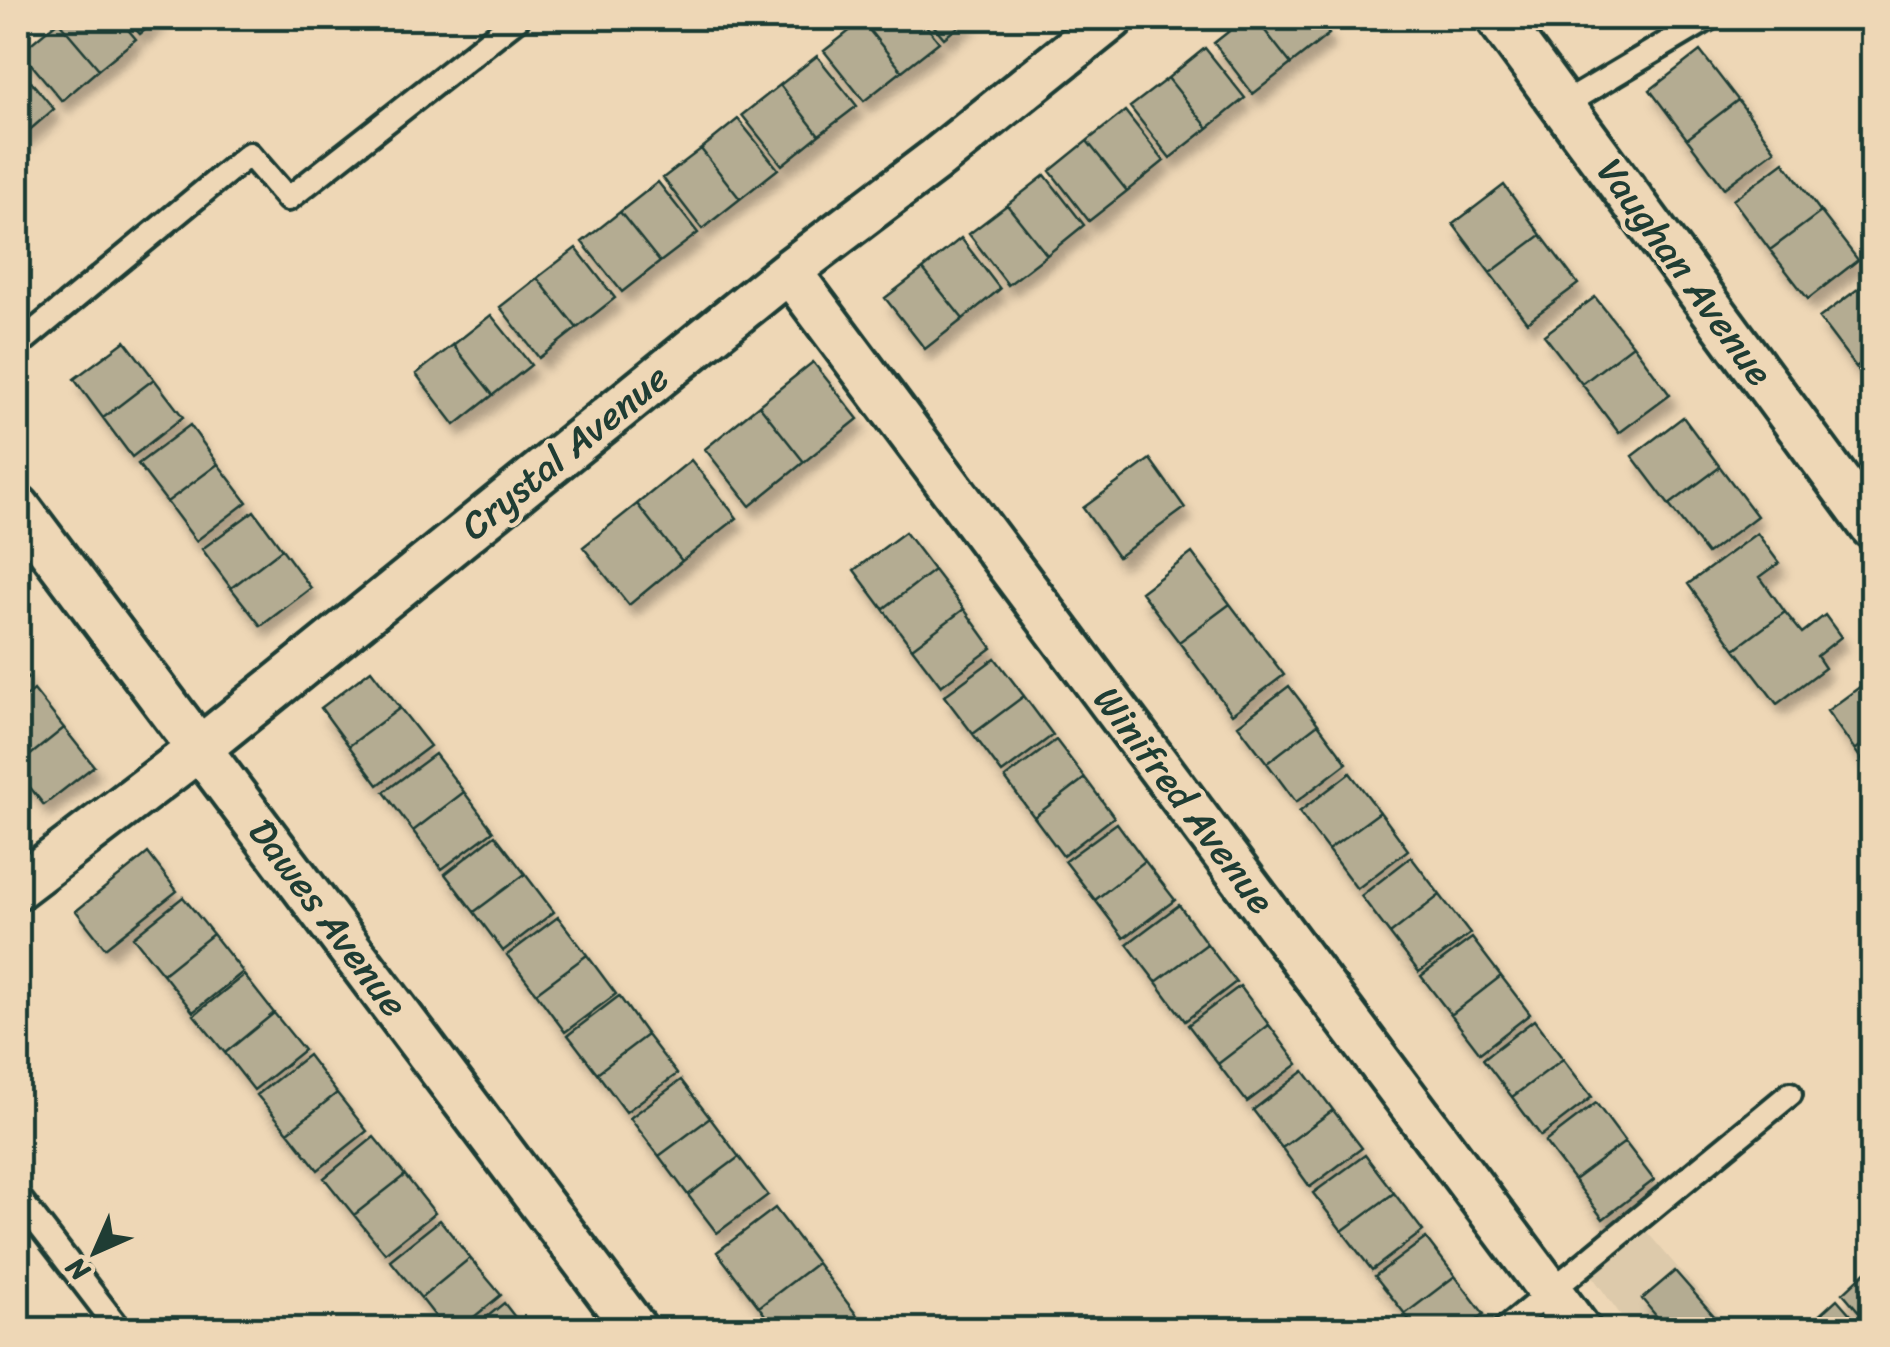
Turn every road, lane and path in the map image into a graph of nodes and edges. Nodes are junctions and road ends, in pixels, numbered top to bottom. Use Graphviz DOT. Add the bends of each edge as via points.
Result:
graph roads {
  1 [pos="518,18"];
  2 [pos="1112,18"];
  3 [pos="1498,18"];
  4 [pos="1709,18"];
  5 [pos="1563,106"];
  6 [pos="789,271"];
  7 [pos="18,344"];
  8 [pos="18,507"];
  9 [pos="1872,527"];
  10 [pos="200,748"];
  11 [pos="18,887"];
  12 [pos="1790,1094"];
  13 [pos="18,1197"];
  14 [pos="1552,1293"];
  15 [pos="120,1330"];
  16 [pos="636,1330"];
  17 [pos="1504,1330"];
  18 [pos="1579,1330"];
  1 -- 7 [label="lane" via="288,198 249,154"];
  2 -- 6 [label="street, Crystal Avenue"];
  3 -- 5 [label="street, Vaughan Avenue"];
  4 -- 5 [label="lane"];
  5 -- 9 [label="street, Vaughan Avenue"];
  6 -- 10 [label="street, Crystal Avenue"];
  6 -- 14 [label="street, Winifred Avenue"];
  8 -- 10 [label="street, Dawes Avenue"];
  10 -- 11 [label="street, Crystal Avenue"];
  10 -- 16 [label="street, Dawes Avenue"];
  12 -- 14 [label="lane"];
  13 -- 15 [label="lane"];
  14 -- 17 [label="lane"];
  14 -- 18 [label="street, Winifred Avenue"];
}
